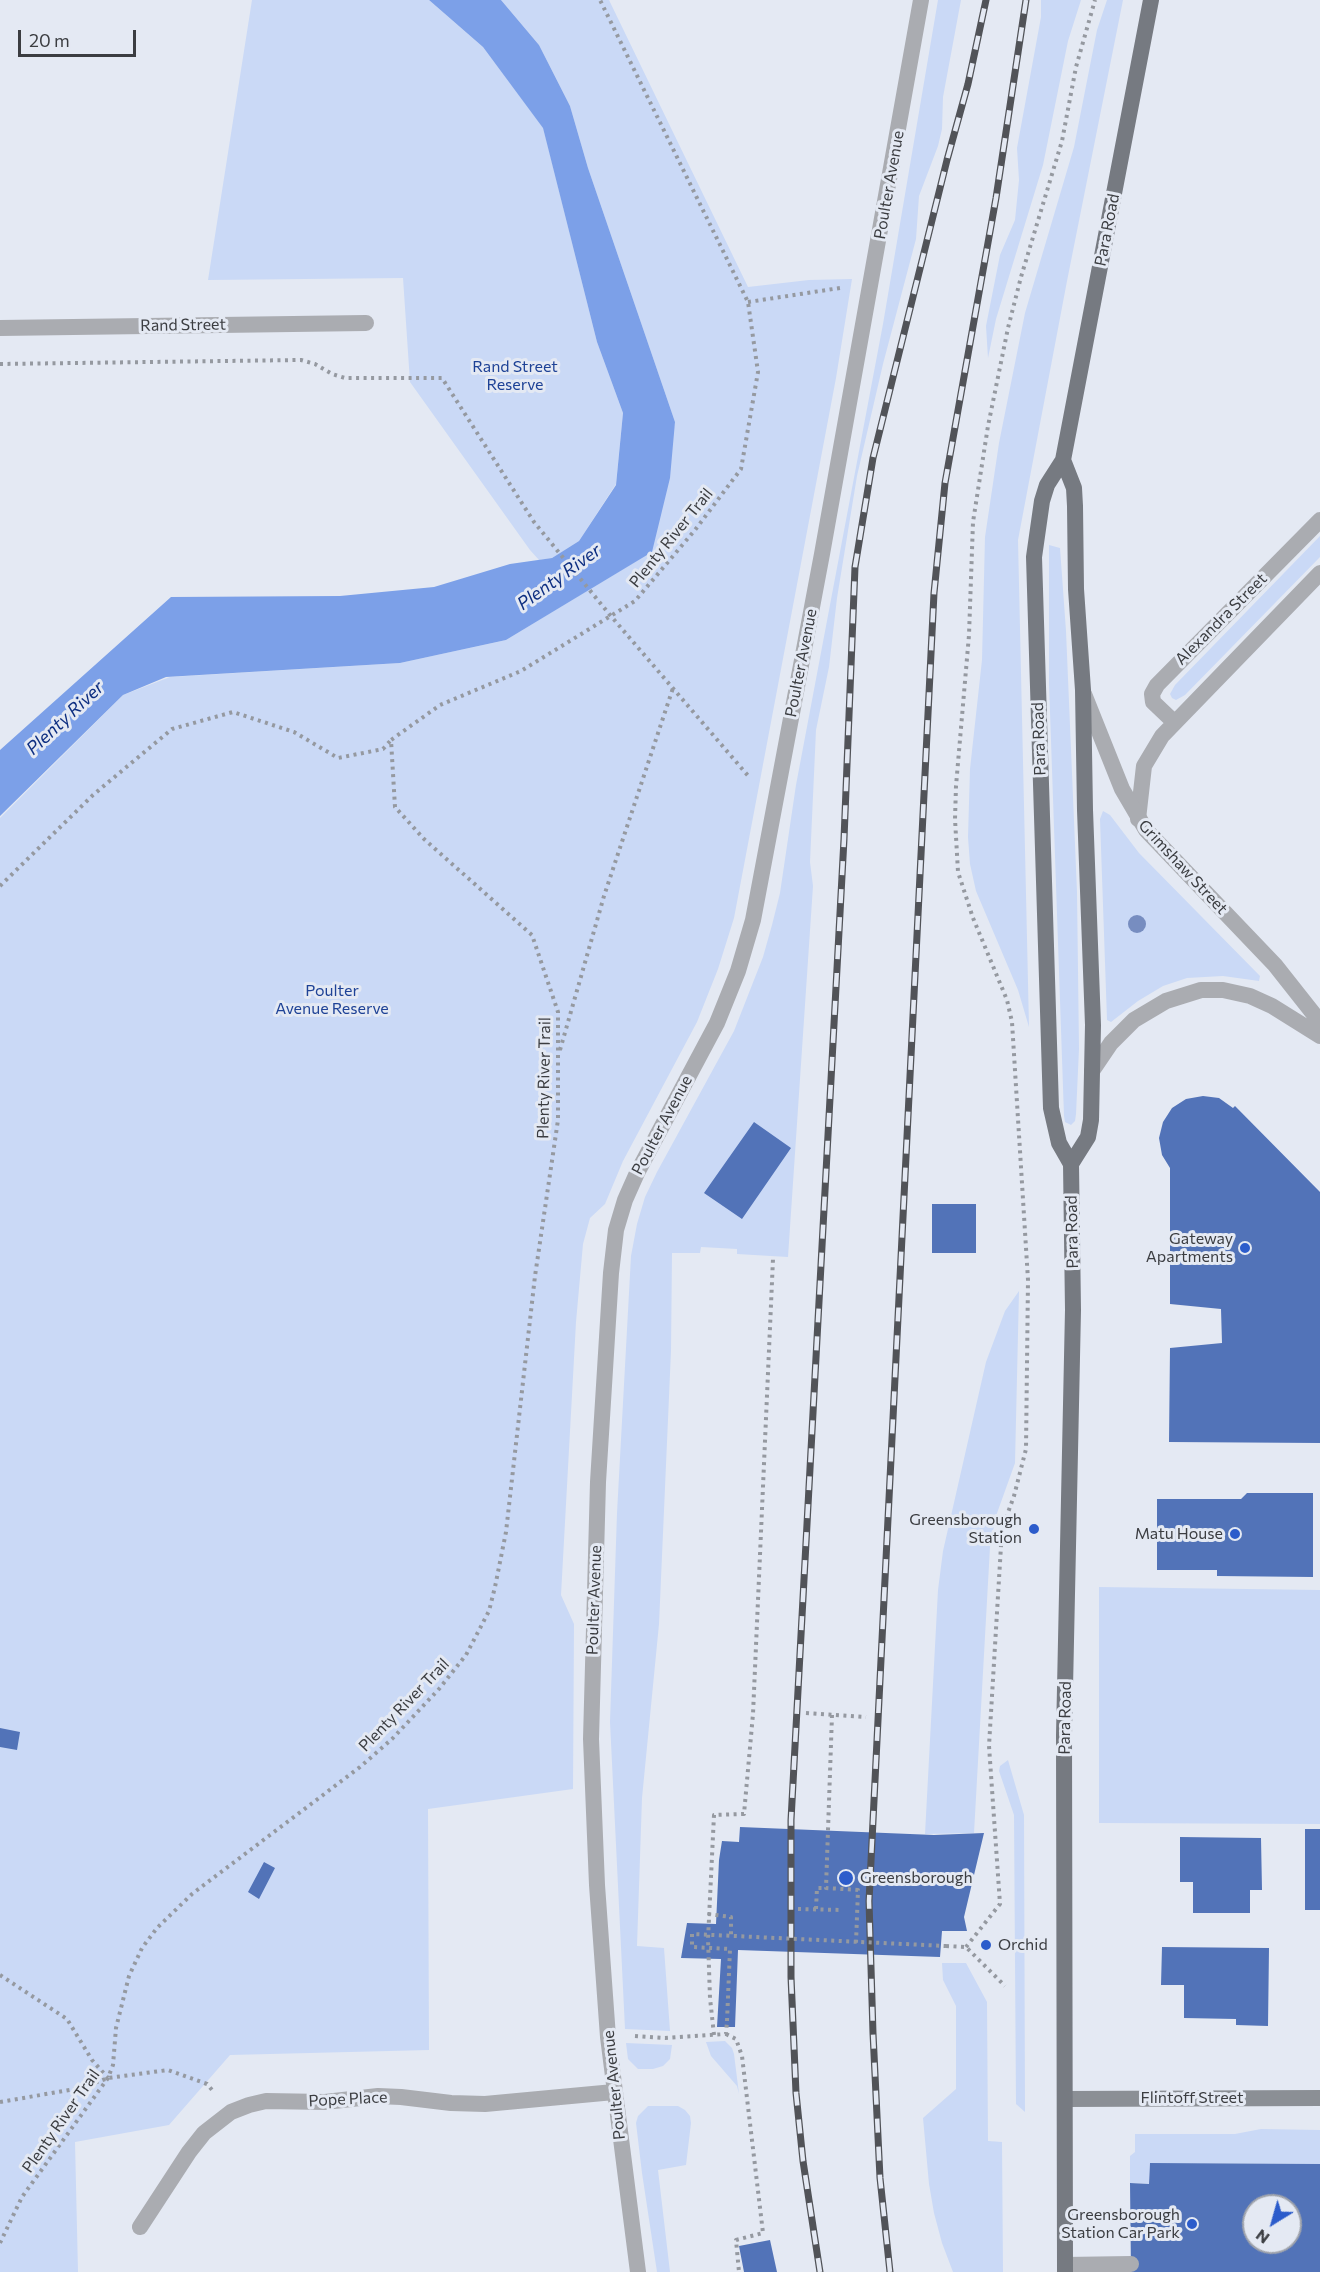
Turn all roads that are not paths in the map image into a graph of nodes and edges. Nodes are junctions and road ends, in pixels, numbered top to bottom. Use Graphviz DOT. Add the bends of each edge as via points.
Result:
graph roads {
  1 [pos="921,0"];
  2 [pos="1151,0"];
  3 [pos="366,323"];
  4 [pos="0,328"];
  5 [pos="1063,460"];
  6 [pos="1320,520"];
  7 [pos="1320,573"];
  8 [pos="1083,690"];
  9 [pos="1174,722"];
  10 [pos="1138,819"];
  11 [pos="1320,1022"];
  12 [pos="1320,1036"];
  13 [pos="1092,1071"];
  14 [pos="1071,1164"];
  15 [pos="614,2092"];
  16 [pos="1320,2098"];
  17 [pos="1065,2099"];
  18 [pos="140,2227"];
  19 [pos="1131,2264"];
  20 [pos="1065,2269"];
  21 [pos="638,2272"];
  1 -- 15 [label="street, Poulter Avenue" via="753,920 717,1023 637,1173 616,1230 601,1415 591,1739"];
  2 -- 5 [label="main road, Para Road"];
  3 -- 4 [label="street, Rand Street"];
  5 -- 8 [label="main road" via="1074,488"];
  5 -- 14 [label="main road, Para Road" via="1042,501 1034,588 1051,1108 1059,1143"];
  6 -- 9 [label="street, Alexandra Street" via="1157,685 1153,702"];
  7 -- 9 [label="street"];
  8 -- 10 [label="street, Grimshaw Street"];
  8 -- 13 [label="main road"];
  9 -- 10 [label="street" via="1144,766"];
  10 -- 11 [label="street, Grimshaw Street" via="1275,965"];
  12 -- 13 [label="street" via="1250,996 1201,990 1166,1001 1134,1020 1110,1043"];
  13 -- 14 [label="main road" via="1088,1137"];
  14 -- 17 [label="main road, Para Road" via="1073,1310 1064,1736"];
  15 -- 18 [label="street, Pope Place" via="485,2104 378,2096 249,2105 231,2112 204,2133"];
  15 -- 21 [label="street, Poulter Avenue"];
  16 -- 17 [label="main road, Flintoff Street"];
  17 -- 20 [label="main road, Para Road"];
  19 -- 20 [label="street"];
}
